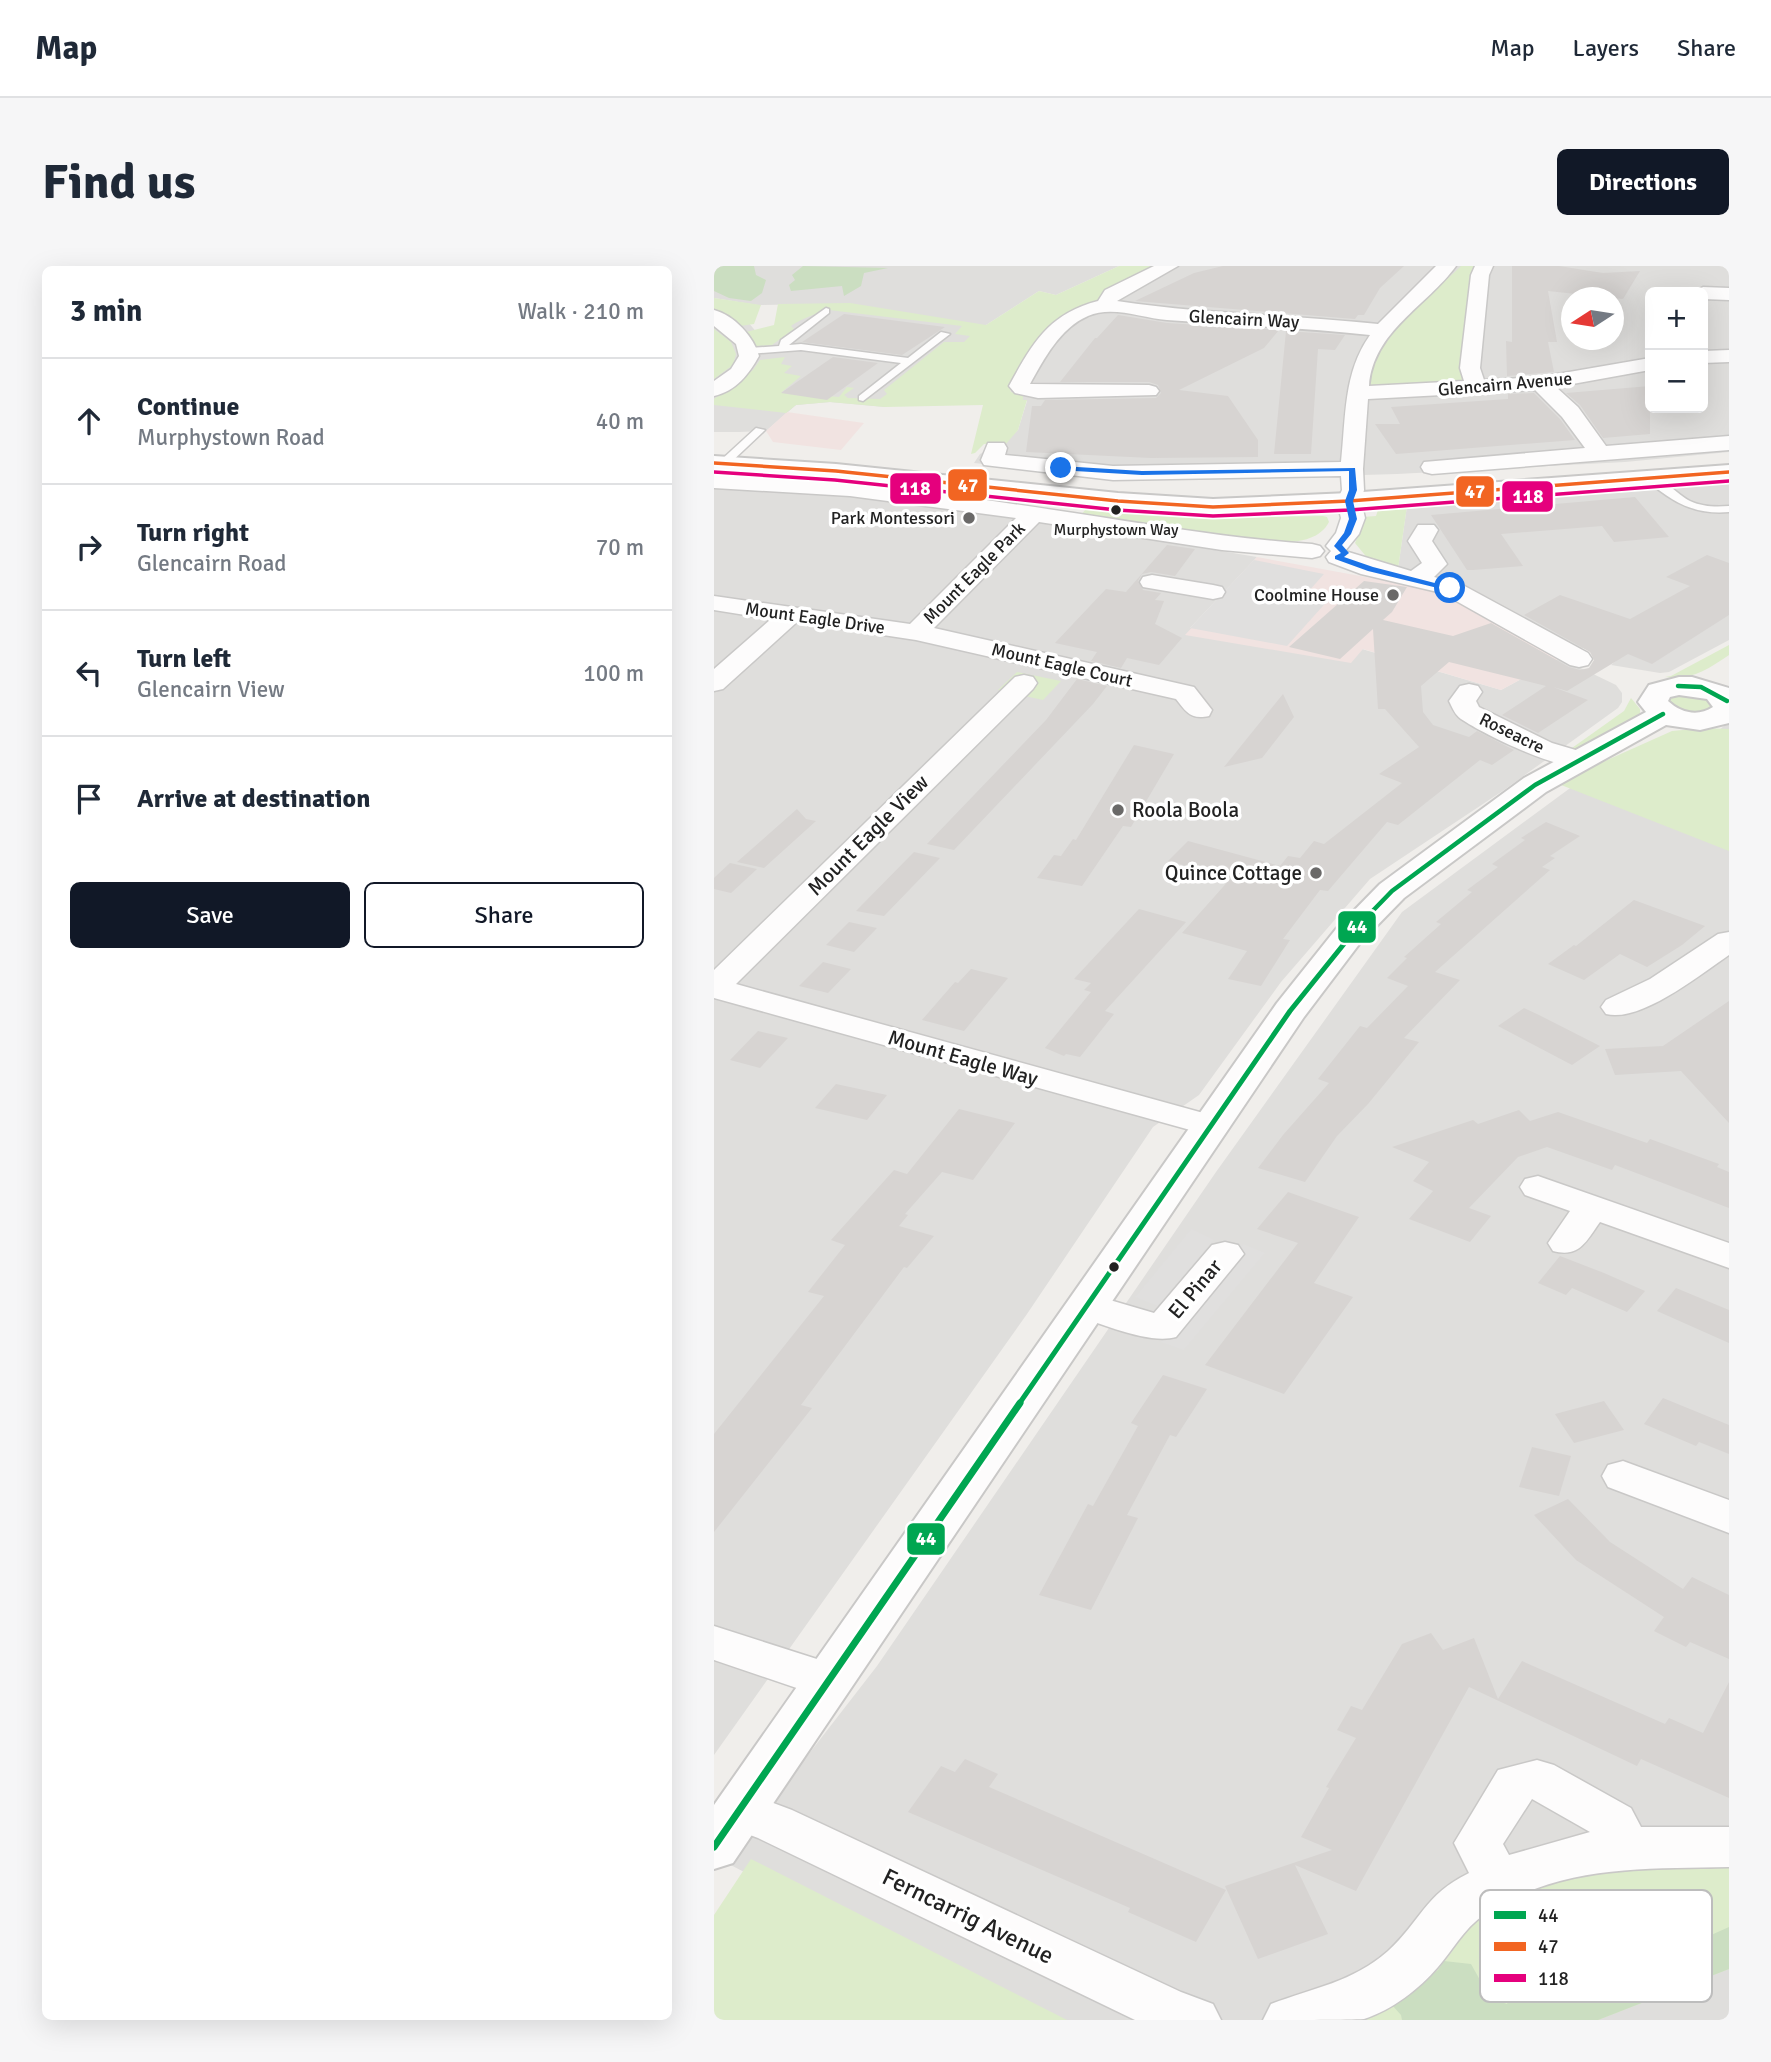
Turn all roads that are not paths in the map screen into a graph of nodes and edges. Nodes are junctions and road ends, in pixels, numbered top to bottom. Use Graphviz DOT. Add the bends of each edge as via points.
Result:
graph roads {
  1 [pos="1169,266"];
  2 [pos="1447,266"];
  3 [pos="1484,266"];
  4 [pos="1708,293"];
  5 [pos="1729,294"];
  6 [pos="1105,305"];
  7 [pos="826,311"];
  8 [pos="714,316"];
  9 [pos="1383,330"];
  10 [pos="945,334"];
  11 [pos="784,347"];
  12 [pos="749,351"];
  13 [pos="1729,356"];
  14 [pos="1708,357"];
  15 [pos="909,361"];
  16 [pos="1645,365"];
  17 [pos="1539,383"];
  18 [pos="1476,387"];
  19 [pos="714,390"];
  20 [pos="1149,391"];
  21 [pos="1358,393"];
  22 [pos="863,398"];
  23 [pos="760,430"];
  24 [pos="1729,443"];
  25 [pos="996,448"];
  26 [pos="1600,453"];
  27 [pos="1432,467"];
  28 [pos="717,469"];
  29 [pos="1352,469"];
  30 [pos="1729,472"];
  31 [pos="1652,479"];
  32 [pos="1349,501"];
  33 [pos="1729,509"];
  34 [pos="1032,515"];
  35 [pos="1426,530"];
  36 [pos="1338,552"];
  37 [pos="1207,570"];
  38 [pos="1416,580"];
  39 [pos="1152,582"];
  40 [pos="714,603"];
  41 [pos="790,615"];
  42 [pos="916,632"];
  43 [pos="1579,659"];
  44 [pos="714,683"];
  45 [pos="1024,683"];
  46 [pos="1469,692"];
  47 [pos="1721,702"];
  48 [pos="1199,710"];
  49 [pos="1579,760"];
  50 [pos="1729,940"];
  51 [pos="714,988"];
  52 [pos="1617,1007"];
  53 [pos="1213,1126"];
  54 [pos="1538,1187"];
  55 [pos="1592,1208"];
  56 [pos="1566,1243"];
  57 [pos="1225,1254"];
  58 [pos="1729,1256"];
  59 [pos="1086,1306"];
  60 [pos="1623,1476"];
  61 [pos="1729,1517"];
  62 [pos="714,1643"];
  63 [pos="829,1681"];
  64 [pos="727,1829"];
  65 [pos="1729,1847"];
  66 [pos="1628,1848"];
  67 [pos="1499,1883"];
  68 [pos="1485,1890"];
  69 [pos="1480,1892"];
  70 [pos="1195,2020"];
  71 [pos="1289,2020"];
  1 -- 6 [label="street" via="1112,293"];
  2 -- 9 [label="street"];
  3 -- 18 [label="street" via="1470,368"];
  4 -- 5 [label="street"];
  6 -- 9 [label="street, Glencairn Way" via="1185,316"];
  6 -- 20 [label="street" via="1068,319 1038,351 1019,386 1030,391"];
  7 -- 11 [label="lane"];
  8 -- 12 [label="street" via="745,342"];
  9 -- 21 [label="street" via="1360,373"];
  10 -- 15 [label="lane"];
  11 -- 12 [label="lane"];
  11 -- 15 [label="lane"];
  12 -- 19 [label="street" via="738,373"];
  13 -- 14 [label="street"];
  15 -- 22 [label="lane"];
  16 -- 17 [label="street, Glencairn Avenue"];
  17 -- 18 [label="street, Glencairn Avenue"];
  17 -- 26 [label="street" via="1570,412"];
  18 -- 21 [label="street, Glencairn Avenue"];
  21 -- 29 [label="street"];
  23 -- 28 [label="lane"];
  24 -- 26 [label="street"];
  25 -- 29 [label="street" via="992,460 1113,473"];
  26 -- 27 [label="street"];
  28 -- 32 [label="street" via="836,471 1177,506"];
  28 -- 34 [label="street"];
  29 -- 32 [label="street"];
  30 -- 31 [label="street"];
  31 -- 32 [label="street"];
  31 -- 33 [label="lane" via="1689,507"];
  32 -- 36 [label="street" via="1353,519"];
  34 -- 37 [label="street"];
  34 -- 42 [label="street, Mount Eagle Park"];
  35 -- 38 [label="street" via="1420,541 1435,564"];
  36 -- 37 [label="street" via="1320,557 1312,551"];
  36 -- 38 [label="street" via="1370,569"];
  37 -- 39 [label="street"];
  38 -- 43 [label="street" via="1442,586 1491,609"];
  40 -- 41 [label="street, Mount Eagle Drive"];
  41 -- 42 [label="street, Mount Eagle Drive"];
  41 -- 44 [label="street"];
  42 -- 48 [label="street, Mount Eagle Court" via="1185,693"];
  45 -- 51 [label="street, Mount Eagle View"];
  46 -- 49 [label="street, Roseacre" via="1462,701 1468,712 1542,749"];
  47 -- 49 [label="street" via="1679,719 1664,714"];
  49 -- 53 [label="street" via="1535,785 1392,891 1348,936 1290,1011"];
  50 -- 52 [label="street" via="1674,979"];
  51 -- 53 [label="street, Mount Eagle Way"];
  53 -- 59 [label="street"];
  54 -- 55 [label="street"];
  55 -- 56 [label="street"];
  55 -- 58 [label="street"];
  57 -- 59 [label="street, El Pinar" via="1162,1328"];
  59 -- 63 [label="street"];
  60 -- 61 [label="street"];
  62 -- 63 [label="street"];
  63 -- 64 [label="street"];
  64 -- 70 [label="street, Ferncarrig Avenue" via="775,1824"];
  65 -- 66 [label="street"];
  66 -- 67 [label="street" via="1524,1870"];
  66 -- 67 [label="street" via="1614,1822 1537,1779 1515,1784 1478,1843"];
  67 -- 68 [label="street"];
  69 -- 71 [label="street" via="1446,1913 1419,1953 1390,1980 1354,2001"];
}
